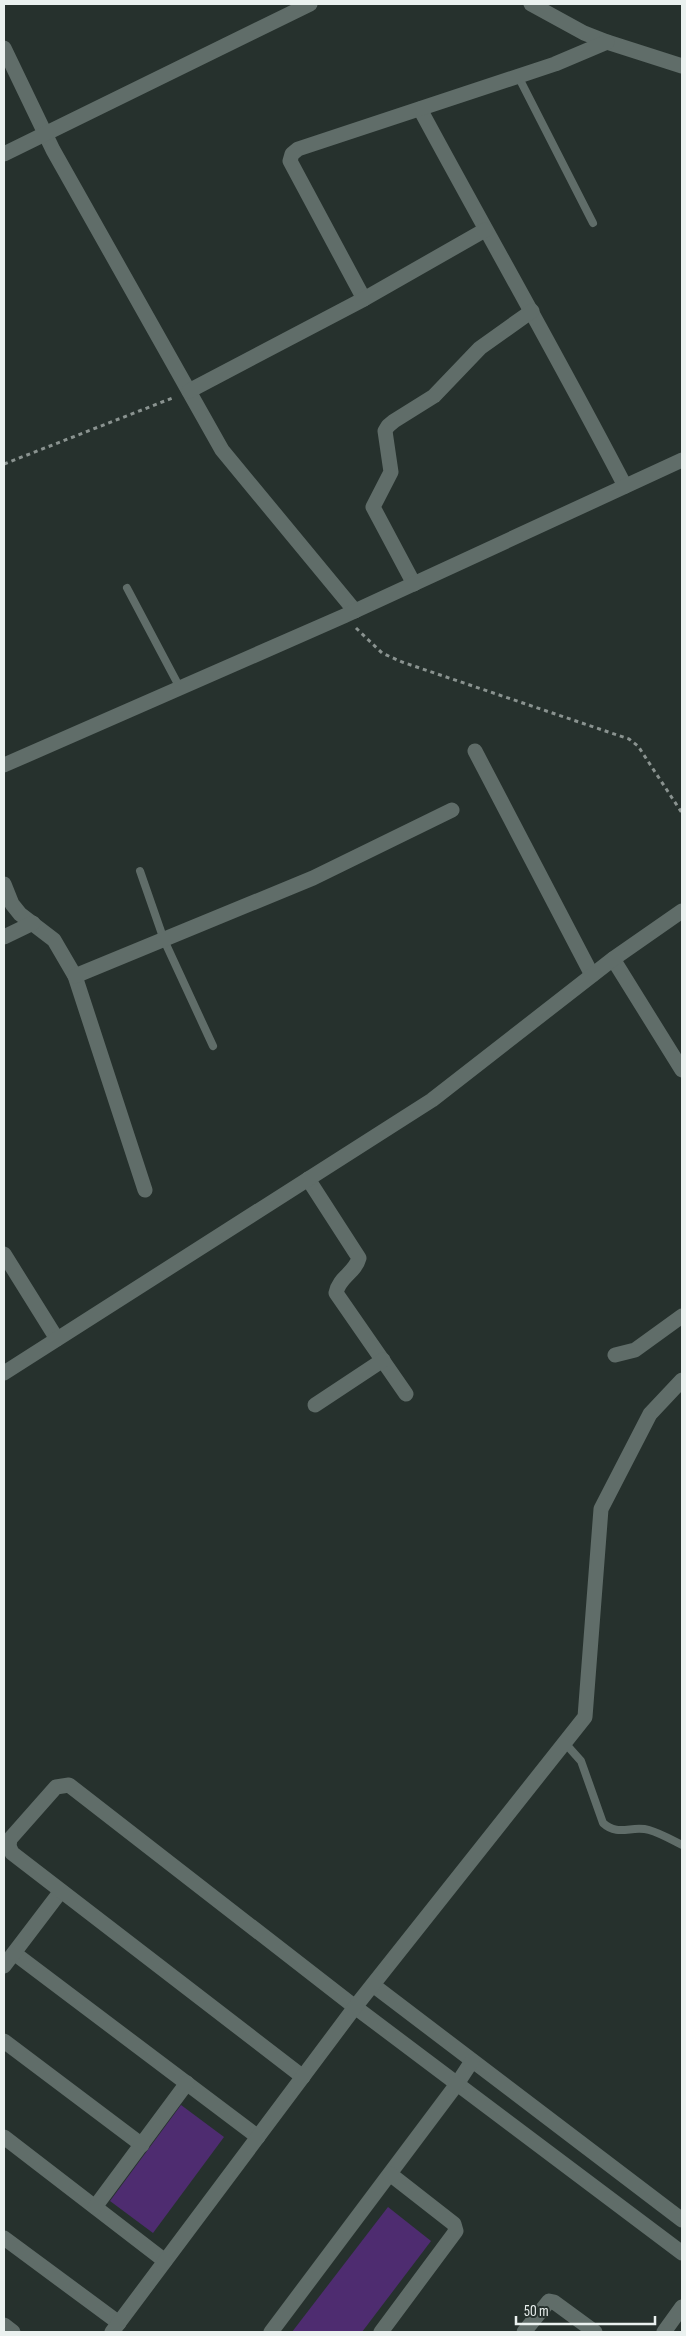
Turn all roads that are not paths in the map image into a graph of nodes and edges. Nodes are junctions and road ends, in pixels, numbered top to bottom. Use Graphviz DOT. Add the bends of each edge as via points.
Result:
graph roads {
  1 [pos="310,4"];
  2 [pos="531,4"];
  3 [pos="607,42"];
  4 [pos="4,48"];
  5 [pos="682,66"];
  6 [pos="518,76"];
  7 [pos="420,109"];
  8 [pos="45,134"];
  9 [pos="4,154"];
  10 [pos="593,223"];
  11 [pos="485,230"];
  12 [pos="364,299"];
  13 [pos="532,311"];
  14 [pos="189,392"];
  15 [pos="682,460"];
  16 [pos="625,486"];
  17 [pos="414,584"];
  18 [pos="127,588"];
  19 [pos="349,614"];
  20 [pos="180,688"];
  21 [pos="475,752"];
  22 [pos="4,765"];
  23 [pos="452,810"];
  24 [pos="140,871"];
  25 [pos="4,884"];
  26 [pos="682,911"];
  27 [pos="33,923"];
  28 [pos="4,937"];
  29 [pos="164,940"];
  30 [pos="613,959"];
  31 [pos="74,976"];
  32 [pos="592,976"];
  33 [pos="213,1046"];
  34 [pos="682,1070"];
  35 [pos="308,1179"];
  36 [pos="146,1190"];
  37 [pos="4,1254"];
  38 [pos="682,1316"];
  39 [pos="57,1339"];
  40 [pos="615,1355"];
  41 [pos="383,1360"];
  42 [pos="4,1374"];
  43 [pos="682,1380"];
  44 [pos="406,1394"];
  45 [pos="315,1405"];
  46 [pos="564,1742"];
  47 [pos="682,1845"];
  48 [pos="61,1891"];
  49 [pos="14,1953"];
  50 [pos="4,1966"];
  51 [pos="373,1985"];
  52 [pos="355,2007"];
  53 [pos="4,2041"];
  54 [pos="472,2060"];
  55 [pos="303,2077"];
  56 [pos="187,2083"];
  57 [pos="457,2084"];
  58 [pos="4,2137"];
  59 [pos="258,2137"];
  60 [pos="142,2145"];
  61 [pos="390,2174"];
  62 [pos="95,2208"];
  63 [pos="682,2220"];
  64 [pos="4,2238"];
  65 [pos="682,2253"];
  66 [pos="165,2261"];
  67 [pos="682,2307"];
  68 [pos="4,2326"];
  69 [pos="116,2328"];
  70 [pos="13,2332"];
  71 [pos="271,2332"];
  72 [pos="381,2332"];
  73 [pos="524,2332"];
  74 [pos="595,2332"];
  75 [pos="664,2332"];
  1 -- 8 [label="street"];
  2 -- 3 [label="street"];
  3 -- 5 [label="street"];
  3 -- 6 [label="street"];
  4 -- 8 [label="street"];
  6 -- 7 [label="street"];
  6 -- 10 [label="lane"];
  7 -- 11 [label="street"];
  7 -- 12 [label="street" via="298,149 292,154 290,161"];
  8 -- 9 [label="street"];
  8 -- 14 [label="street"];
  11 -- 12 [label="street"];
  11 -- 13 [label="street"];
  12 -- 14 [label="street"];
  13 -- 16 [label="street"];
  13 -- 17 [label="street" via="480,348 434,396 388,426 391,472 373,507"];
  14 -- 19 [label="street" via="222,450"];
  15 -- 16 [label="street"];
  16 -- 17 [label="street"];
  17 -- 19 [label="street"];
  18 -- 20 [label="lane"];
  19 -- 20 [label="street"];
  20 -- 22 [label="street"];
  21 -- 32 [label="street"];
  23 -- 29 [label="street" via="313,878"];
  24 -- 29 [label="lane"];
  25 -- 27 [label="street" via="12,904"];
  26 -- 30 [label="street"];
  27 -- 28 [label="street"];
  27 -- 31 [label="street" via="54,940"];
  29 -- 31 [label="street"];
  29 -- 33 [label="lane"];
  30 -- 32 [label="street"];
  30 -- 34 [label="street"];
  31 -- 36 [label="street"];
  32 -- 35 [label="street" via="432,1100"];
  35 -- 39 [label="street"];
  35 -- 41 [label="street" via="359,1258 357,1266 338,1283 336,1292"];
  37 -- 39 [label="street"];
  38 -- 40 [label="street" via="634,1350"];
  39 -- 42 [label="street"];
  41 -- 44 [label="street"];
  41 -- 45 [label="street"];
  43 -- 46 [label="street" via="650,1414 601,1509 585,1717"];
  46 -- 47 [label="lane" via="581,1761 603,1823 608,1828 619,1832 649,1830"];
  46 -- 51 [label="street"];
  48 -- 49 [label="street"];
  48 -- 52 [label="street" via="12,1853 9,1846 10,1839 56,1787 68,1785"];
  48 -- 55 [label="street"];
  49 -- 50 [label="street"];
  49 -- 56 [label="street"];
  51 -- 52 [label="street"];
  51 -- 54 [label="street"];
  52 -- 55 [label="street"];
  52 -- 57 [label="street"];
  53 -- 60 [label="street"];
  54 -- 57 [label="street"];
  54 -- 63 [label="street"];
  55 -- 59 [label="street"];
  56 -- 59 [label="street"];
  56 -- 60 [label="street"];
  57 -- 61 [label="street"];
  57 -- 65 [label="street"];
  58 -- 62 [label="street"];
  59 -- 66 [label="street"];
  60 -- 62 [label="street"];
  61 -- 71 [label="street"];
  61 -- 72 [label="street" via="454,2224 456,2231"];
  62 -- 66 [label="street"];
  64 -- 69 [label="street"];
  66 -- 69 [label="street"];
  67 -- 75 [label="street"];
  68 -- 70 [label="street"];
  73 -- 74 [label="street" via="548,2301"];
}
